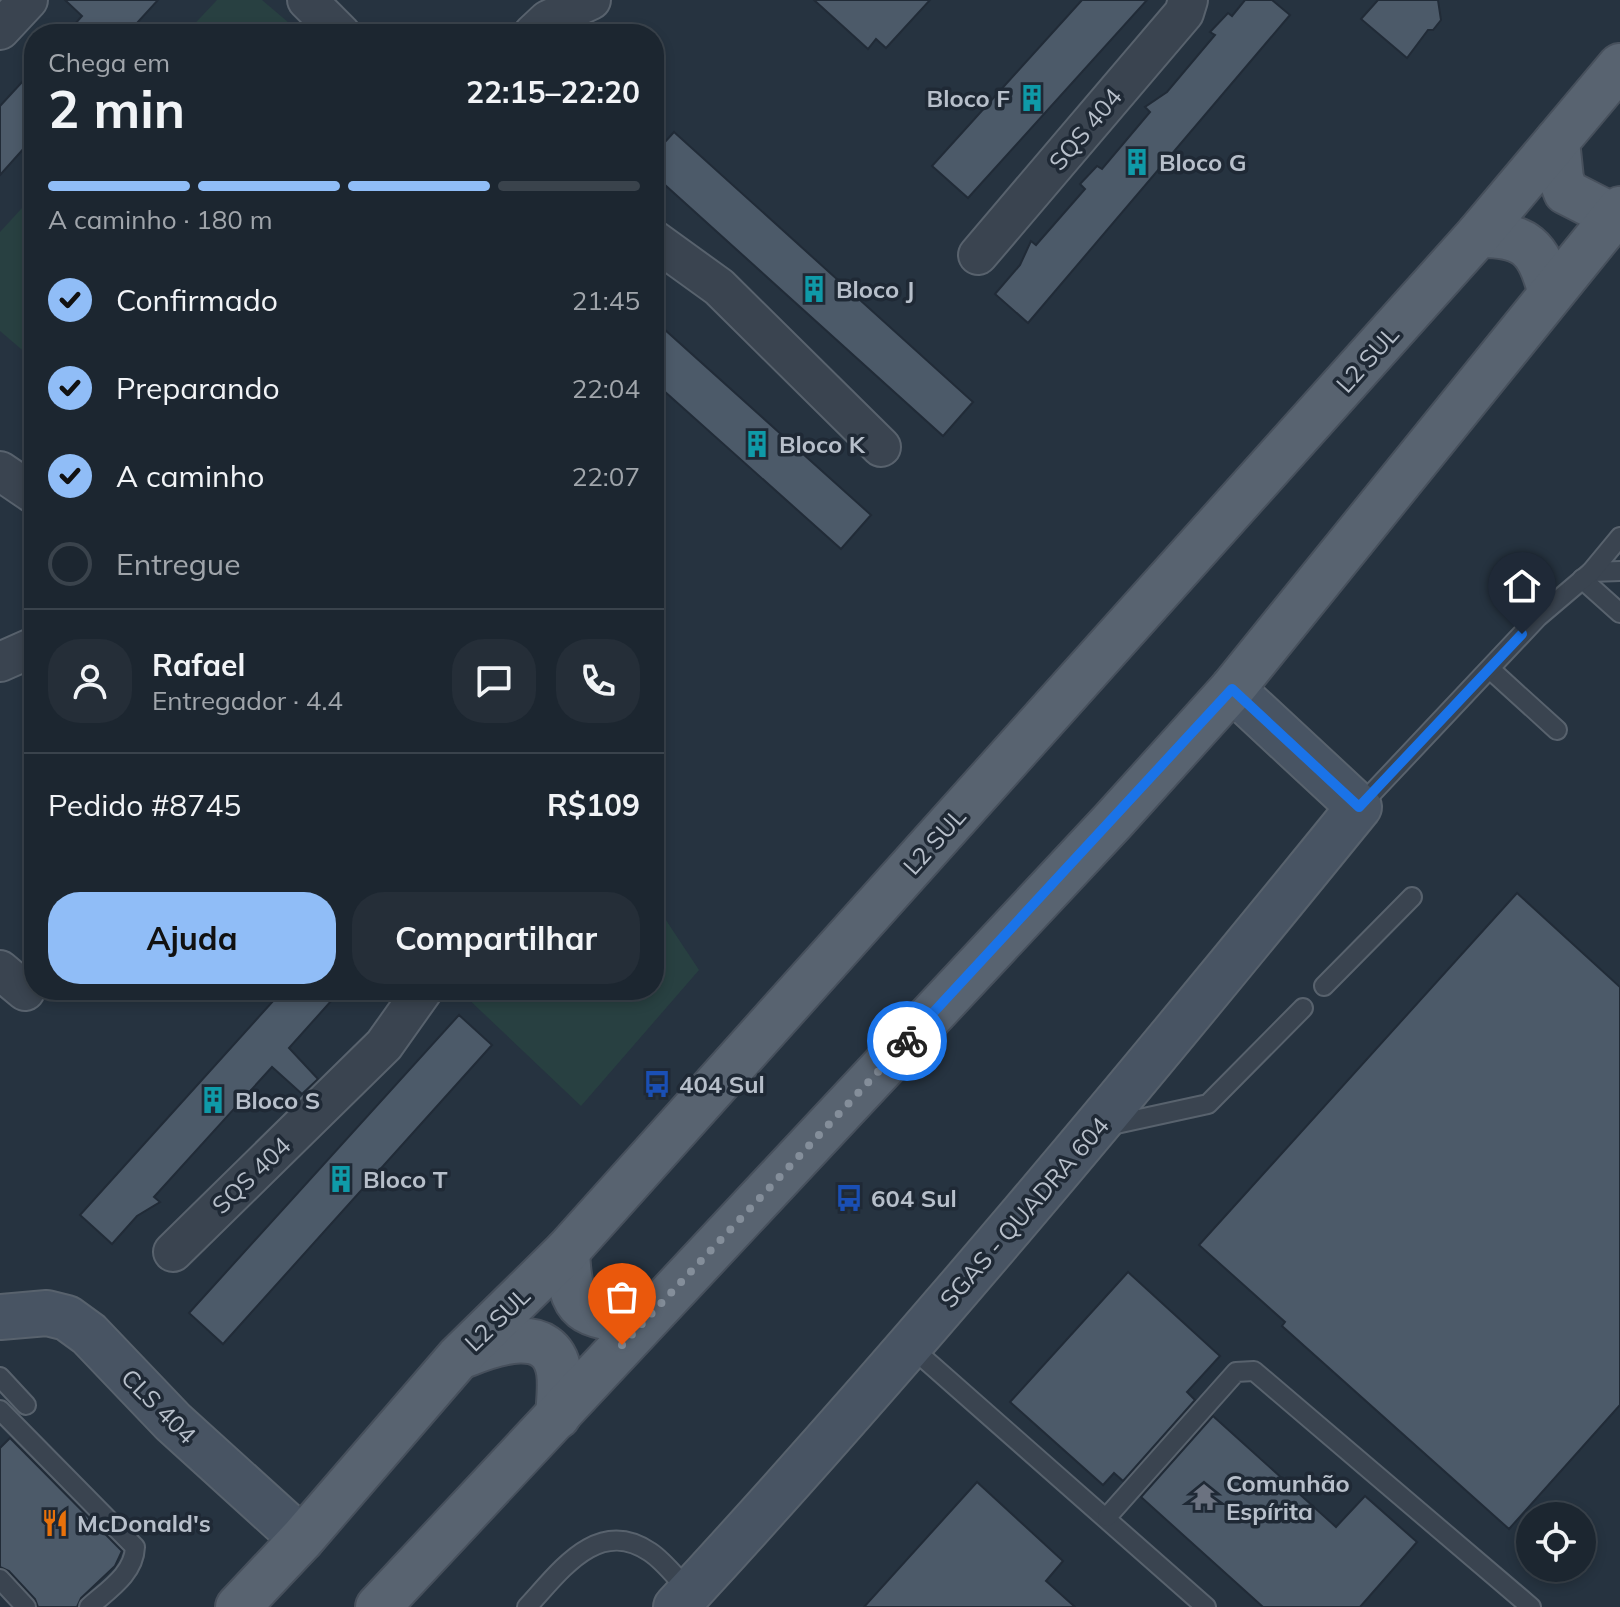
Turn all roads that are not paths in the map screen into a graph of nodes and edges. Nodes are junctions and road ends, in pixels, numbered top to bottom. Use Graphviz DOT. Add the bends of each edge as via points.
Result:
graph roads {
  1 [pos="28,0"];
  2 [pos="307,0"];
  3 [pos="591,0"];
  4 [pos="1188,0"];
  5 [pos="331,24"];
  6 [pos="544,24"];
  7 [pos="0,30"];
  8 [pos="1620,66"];
  9 [pos="1557,141"];
  10 [pos="1617,212"];
  11 [pos="1478,235"];
  12 [pos="664,247"];
  13 [pos="978,255"];
  14 [pos="1550,291"];
  15 [pos="881,447"];
  16 [pos="0,471"];
  17 [pos="24,487"];
  18 [pos="1620,537"];
  19 [pos="1620,571"];
  20 [pos="1586,575"];
  21 [pos="1620,613"];
  22 [pos="24,651"];
  23 [pos="0,662"];
  24 [pos="1491,670"];
  25 [pos="1232,689"];
  26 [pos="1557,730"];
  27 [pos="1359,807"];
  28 [pos="1412,897"];
  29 [pos="1324,986"];
  30 [pos="416,1000"];
  31 [pos="1303,1008"];
  32 [pos="1096,1128"];
  33 [pos="567,1251"];
  34 [pos="173,1252"];
  35 [pos="14,1321"];
  36 [pos="643,1321"];
  37 [pos="911,1347"];
  38 [pos="458,1358"];
  39 [pos="0,1377"];
  40 [pos="26,1405"];
  41 [pos="0,1410"];
  42 [pos="558,1416"];
  43 [pos="1107,1517"];
  44 [pos="302,1539"];
  45 [pos="0,1579"];
  46 [pos="683,1599"];
  47 [pos="26,1607"];
  48 [pos="89,1607"];
  49 [pos="238,1607"];
  50 [pos="378,1607"];
  51 [pos="527,1607"];
  52 [pos="1206,1607"];
  53 [pos="1531,1607"];
  1 -- 7 [label="street"];
  2 -- 5 [label="street"];
  3 -- 6 [label="street"];
  4 -- 13 [label="street, SQS 404" via="1184,13"];
  8 -- 9 [label="main road, L2 SUL"];
  9 -- 10 [label="main road" via="1566,192"];
  9 -- 11 [label="main road, L2 SUL"];
  10 -- 14 [label="main road"];
  11 -- 14 [label="main road" via="1501,234 1529,244 1543,262"];
  11 -- 33 [label="main road, L2 SUL"];
  12 -- 15 [label="street" via="719,287"];
  14 -- 25 [label="main road"];
  16 -- 17 [label="street"];
  18 -- 20 [label="lane"];
  19 -- 20 [label="lane"];
  20 -- 21 [label="lane"];
  20 -- 24 [label="lane" via="1538,617"];
  22 -- 23 [label="street"];
  24 -- 26 [label="lane"];
  24 -- 27 [label="lane"];
  25 -- 27 [label="street"];
  25 -- 36 [label="main road"];
  27 -- 32 [label="street, SGAS - QUADRA 604"];
  28 -- 29 [label="lane"];
  30 -- 34 [label="street, SQS 404" via="384,1045"];
  31 -- 32 [label="lane" via="1208,1104"];
  32 -- 37 [label="street, SGAS - QUADRA 604"];
  33 -- 36 [label="main road" via="572,1296 584,1309 599,1317"];
  33 -- 38 [label="main road, L2 SUL"];
  35 -- 44 [label="street, CLS 404" via="67,1318 89,1334 173,1422"];
  36 -- 42 [label="main road"];
  37 -- 43 [label="lane"];
  37 -- 46 [label="street, SGAS - QUADRA 604"];
  38 -- 42 [label="main road" via="495,1342 534,1341 559,1369"];
  38 -- 44 [label="main road, L2 SUL"];
  39 -- 40 [label="lane"];
  41 -- 48 [label="lane" via="135,1547 127,1572"];
  42 -- 50 [label="main road"];
  43 -- 52 [label="lane"];
  43 -- 53 [label="lane" via="1236,1372 1254,1371"];
  44 -- 49 [label="main road, L2 SUL"];
  45 -- 47 [label="lane"];
  46 -- 51 [label="lane" via="649,1552 626,1542 600,1541 580,1551"];
}
